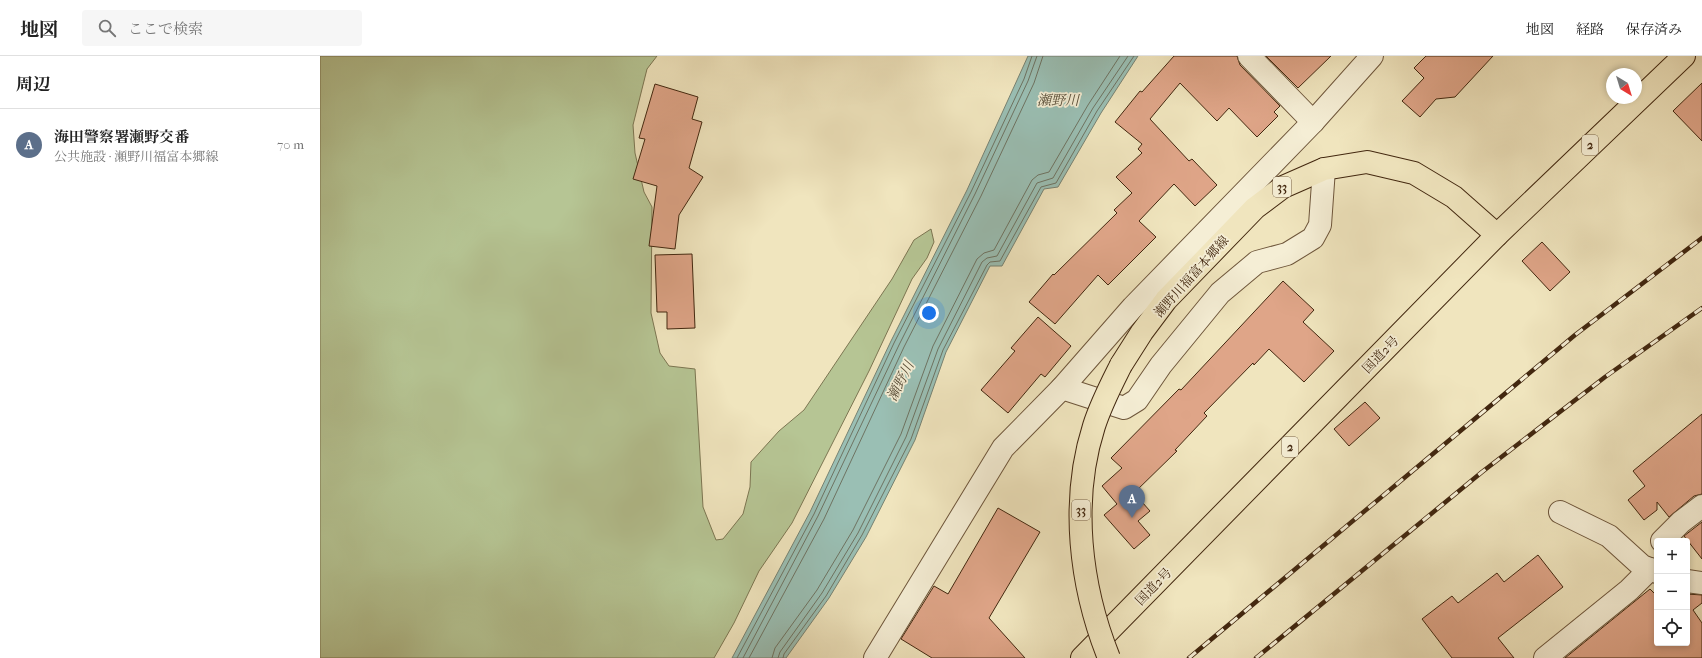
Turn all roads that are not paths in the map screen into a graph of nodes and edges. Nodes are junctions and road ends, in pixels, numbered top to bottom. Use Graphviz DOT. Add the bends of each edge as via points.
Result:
graph roads {
  1 [pos="1249,56"];
  2 [pos="1372,56"];
  3 [pos="1684,56"];
  4 [pos="1313,122"];
  5 [pos="1324,169"];
  6 [pos="1497,235"];
  7 [pos="1062,388"];
  8 [pos="1702,506"];
  9 [pos="1560,512"];
  10 [pos="1665,538"];
  11 [pos="1654,556"];
  12 [pos="1650,569"];
  13 [pos="1690,581"];
  14 [pos="1702,583"];
  15 [pos="874,658"];
  16 [pos="1082,658"];
  17 [pos="1109,658"];
  18 [pos="1545,658"];
  1 -- 4 [label="street"];
  2 -- 4 [label="street"];
  3 -- 6 [label="main road, 国道2号 / 2"];
  4 -- 7 [label="street" via="1133,307"];
  5 -- 6 [label="main road, 瀬野川福富本郷線 / 33" via="1367,162 1414,173 1454,197"];
  5 -- 7 [label="street" via="1320,225 1313,238 1287,254 1257,262 1220,293 1161,365 1137,400 1124,408"];
  5 -- 17 [label="main road, 瀬野川福富本郷線 / 33, bridge" via="1283,186 1254,208 1166,300 1121,365 1106,396 1094,427 1085,469 1080,536 1093,610"];
  6 -- 16 [label="main road, 国道2号 / 2"];
  7 -- 15 [label="street" via="1003,448"];
  8 -- 10 [label="street"];
  9 -- 12 [label="street" via="1608,536"];
  11 -- 12 [label="street"];
  12 -- 18 [label="street" via="1629,590"];
  13 -- 14 [label="street"];
}
